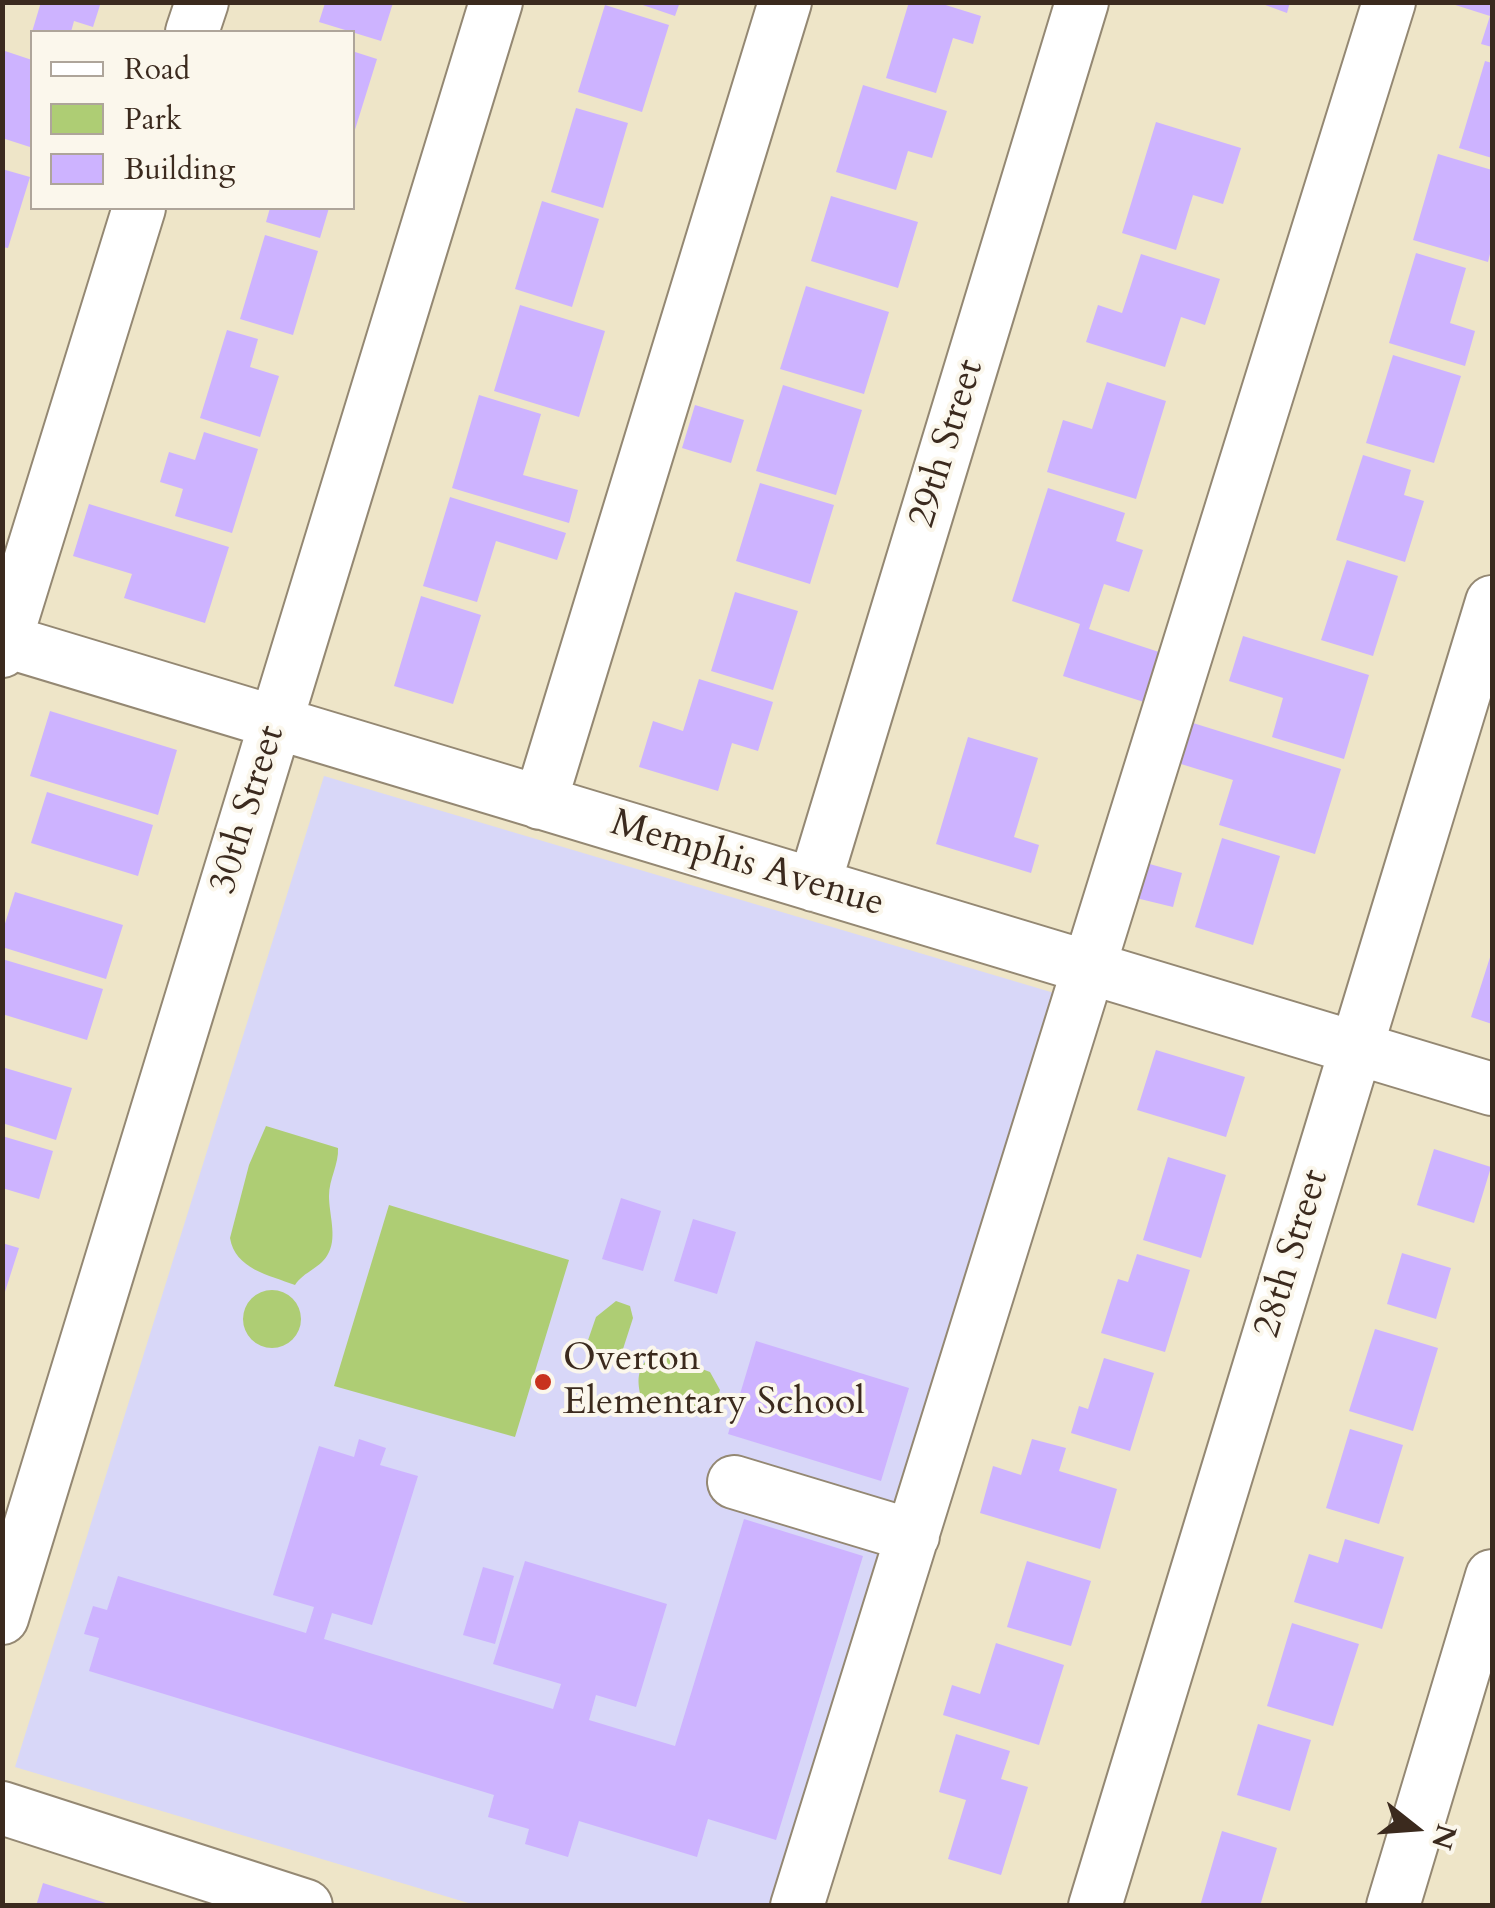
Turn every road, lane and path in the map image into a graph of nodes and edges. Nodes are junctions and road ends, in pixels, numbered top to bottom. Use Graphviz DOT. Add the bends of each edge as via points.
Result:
graph roads {
  1 [pos="202,2"];
  2 [pos="496,2"];
  3 [pos="785,2"];
  4 [pos="1082,2"];
  5 [pos="1390,2"];
  6 [pos="193,30"];
  7 [pos="138,210"];
  8 [pos="1492,602"];
  9 [pos="4,644"];
  10 [pos="276,724"];
  11 [pos="540,803"];
  12 [pos="814,885"];
  13 [pos="1090,968"];
  14 [pos="1356,1048"];
  15 [pos="1492,1089"];
  16 [pos="734,1482"];
  17 [pos="913,1536"];
  18 [pos="1492,1576"];
  19 [pos="2,1618"];
  20 [pos="2,1808"];
  21 [pos="214,1891"];
  22 [pos="306,1906"];
  23 [pos="798,1906"];
  24 [pos="1095,1906"];
  25 [pos="1393,1906"];
  1 -- 6 [label="street"];
  2 -- 10 [label="street, 30th Street"];
  3 -- 11 [label="street"];
  4 -- 12 [label="street, 29th Street"];
  5 -- 13 [label="street"];
  7 -- 9 [label="street"];
  8 -- 14 [label="street, 28th Street"];
  9 -- 10 [label="street, Memphis Avenue"];
  10 -- 11 [label="street, Memphis Avenue"];
  10 -- 19 [label="street, 30th Street"];
  11 -- 12 [label="street, Memphis Avenue"];
  12 -- 13 [label="street, Memphis Avenue"];
  13 -- 14 [label="street, Memphis Avenue"];
  13 -- 17 [label="street"];
  14 -- 15 [label="street, Memphis Avenue"];
  14 -- 24 [label="street, 28th Street"];
  16 -- 17 [label="street"];
  17 -- 23 [label="street"];
  18 -- 25 [label="street"];
  20 -- 21 [label="street"];
  21 -- 22 [label="street"];
}
